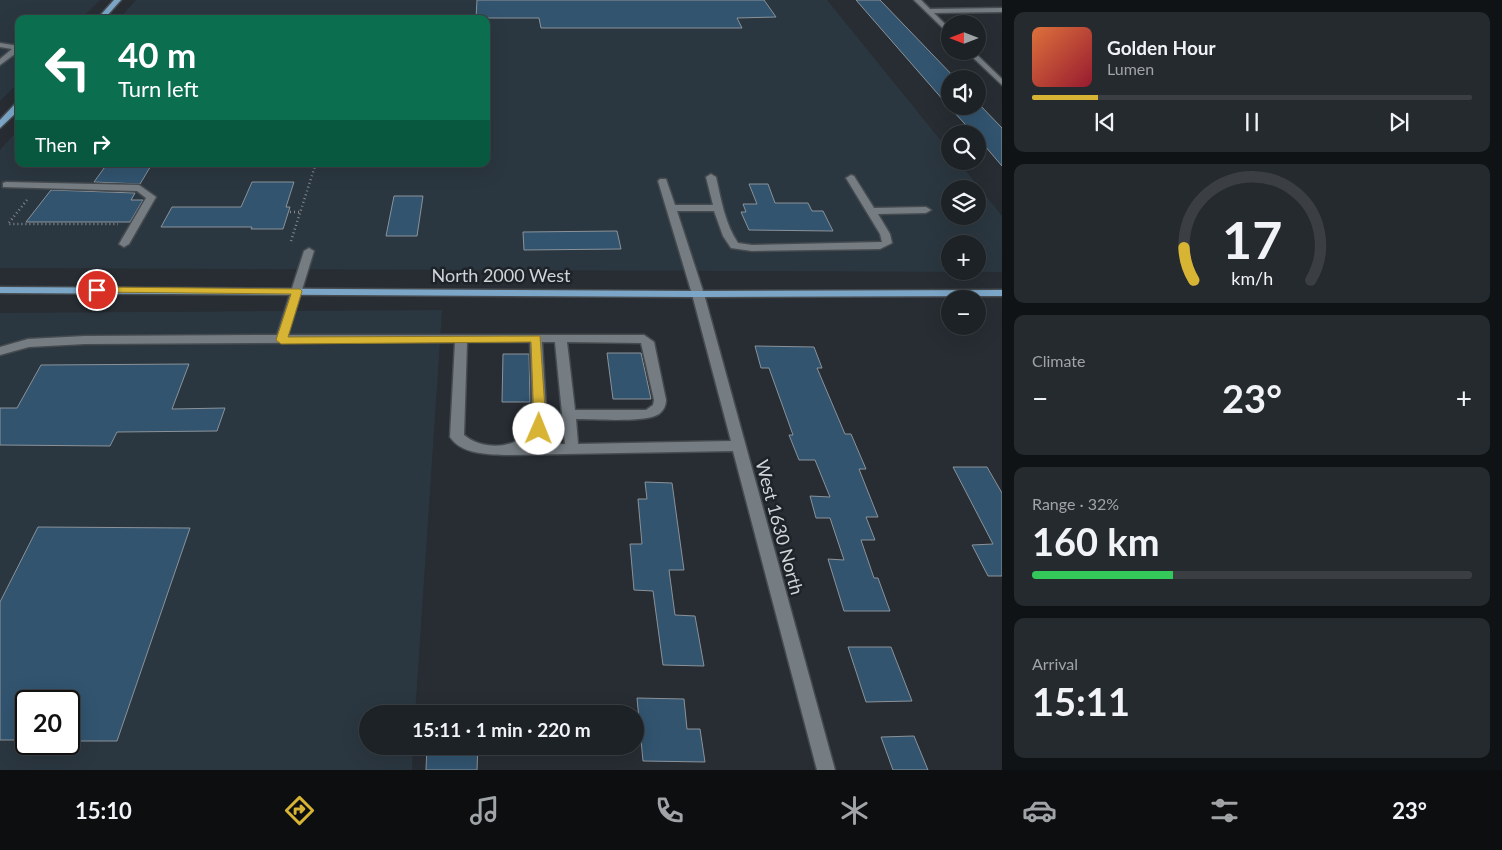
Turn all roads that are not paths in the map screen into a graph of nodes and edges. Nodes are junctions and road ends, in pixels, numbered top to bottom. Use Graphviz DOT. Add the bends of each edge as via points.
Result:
graph roads {
  1 [pos="118,0"];
  2 [pos="916,0"];
  3 [pos="927,10"];
  4 [pos="1002,10"];
  5 [pos="104,15"];
  6 [pos="941,24"];
  7 [pos="0,46"];
  8 [pos="15,47"];
  9 [pos="15,50"];
  10 [pos="978,60"];
  11 [pos="0,63"];
  12 [pos="1002,84"];
  13 [pos="15,109"];
  14 [pos="0,125"];
  15 [pos="711,177"];
  16 [pos="851,178"];
  17 [pos="663,181"];
  18 [pos="6,185"];
  19 [pos="672,208"];
  20 [pos="718,208"];
  21 [pos="926,210"];
  22 [pos="871,211"];
  23 [pos="124,244"];
  24 [pos="309,251"];
  25 [pos="0,290"];
  26 [pos="296,291"];
  27 [pos="1002,293"];
  28 [pos="698,294"];
  29 [pos="461,338"];
  30 [pos="536,338"];
  31 [pos="561,338"];
  32 [pos="281,340"];
  33 [pos="0,351"];
  34 [pos="568,415"];
  35 [pos="739,446"];
  36 [pos="572,448"];
  37 [pos="514,449"];
  38 [pos="826,770"];
  1 -- 5 [label="main road"];
  2 -- 3 [label="street"];
  3 -- 4 [label="street"];
  3 -- 6 [label="street"];
  7 -- 8 [label="street"];
  9 -- 11 [label="street"];
  10 -- 12 [label="street"];
  13 -- 14 [label="main road"];
  15 -- 20 [label="street"];
  16 -- 22 [label="street"];
  17 -- 19 [label="street, West 1630 North"];
  18 -- 23 [label="street" via="139,188 151,197"];
  19 -- 20 [label="street"];
  19 -- 28 [label="street, West 1630 North"];
  20 -- 22 [label="street" via="731,242 735,246 752,248 880,246 886,243 884,234"];
  21 -- 22 [label="street"];
  24 -- 26 [label="street"];
  25 -- 26 [label="main road, North 2000 West"];
  26 -- 28 [label="main road, North 2000 West"];
  26 -- 32 [label="street"];
  27 -- 28 [label="main road, North 2000 West"];
  28 -- 35 [label="street, West 1630 North"];
  29 -- 30 [label="street"];
  29 -- 32 [label="street"];
  29 -- 37 [label="street" via="457,437 473,447"];
  30 -- 31 [label="street"];
  30 -- 37 [label="street" via="540,424 534,437"];
  31 -- 34 [label="street"];
  31 -- 34 [label="street" via="644,339 648,342 660,400 656,410 646,414"];
  32 -- 33 [label="street" via="85,340 28,343"];
  34 -- 36 [label="street"];
  35 -- 36 [label="street"];
  35 -- 38 [label="street, West 1630 North"];
  36 -- 37 [label="street"];
}
